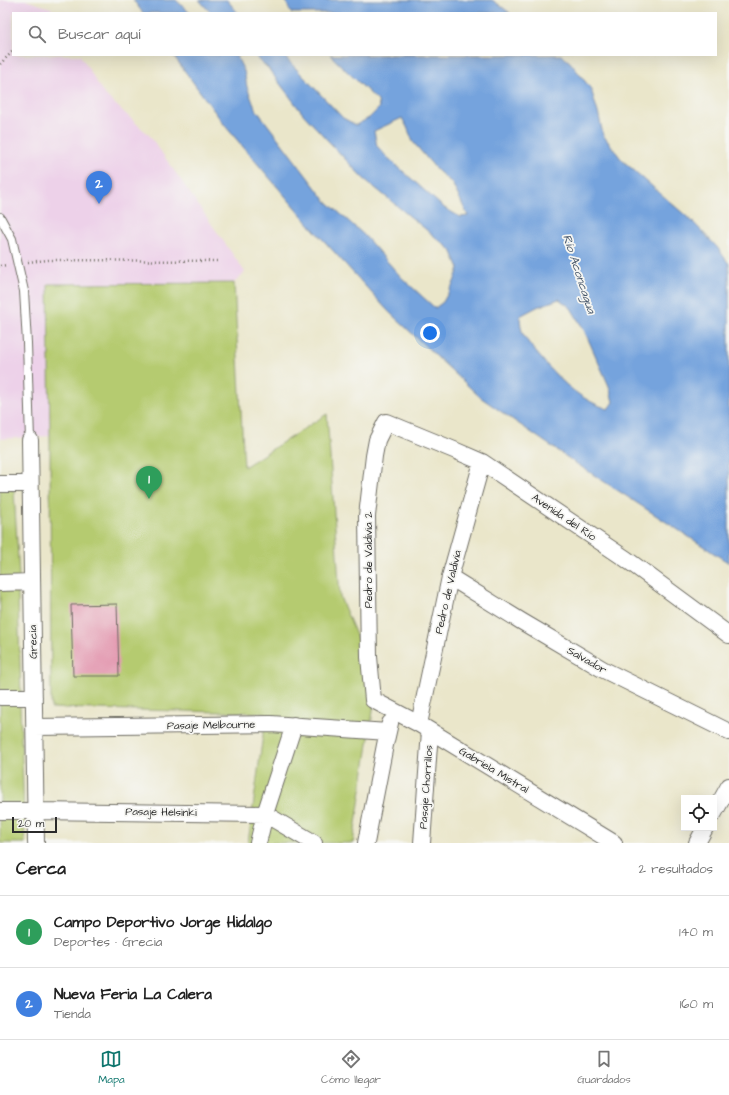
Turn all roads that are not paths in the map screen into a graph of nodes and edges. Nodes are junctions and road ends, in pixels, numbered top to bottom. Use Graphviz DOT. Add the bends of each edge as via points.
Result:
graph roads {
  1 [pos="0,217"];
  2 [pos="386,422"];
  3 [pos="30,440"];
  4 [pos="482,462"];
  5 [pos="0,484"];
  6 [pos="30,484"];
  7 [pos="450,577"];
  8 [pos="32,582"];
  9 [pos="0,583"];
  10 [pos="729,635"];
  11 [pos="34,696"];
  12 [pos="0,697"];
  13 [pos="373,700"];
  14 [pos="393,711"];
  15 [pos="294,725"];
  16 [pos="425,727"];
  17 [pos="35,728"];
  18 [pos="388,732"];
  19 [pos="729,732"];
  20 [pos="729,786"];
  21 [pos="717,808"];
  22 [pos="0,811"];
  23 [pos="36,811"];
  24 [pos="265,814"];
  25 [pos="703,831"];
  26 [pos="596,838"];
  27 [pos="36,843"];
  28 [pos="258,843"];
  29 [pos="314,843"];
  30 [pos="366,843"];
  31 [pos="422,843"];
  32 [pos="614,843"];
  33 [pos="696,843"];
  1 -- 3 [label="lane" via="12,239 24,291"];
  2 -- 4 [label="street, Avenida del Río"];
  2 -- 13 [label="street, Pedro de Valdivia 2" via="377,440 367,516 369,657"];
  3 -- 6 [label="street, Grecia"];
  4 -- 7 [label="street, Pedro de Valdivia"];
  4 -- 10 [label="street, Avenida del Río" via="626,559"];
  5 -- 6 [label="street"];
  6 -- 8 [label="street, Grecia"];
  7 -- 16 [label="street, Pedro de Valdivia"];
  7 -- 19 [label="street, Salvador" via="604,670"];
  8 -- 9 [label="street"];
  8 -- 11 [label="street, Grecia"];
  11 -- 12 [label="street"];
  11 -- 17 [label="street, Grecia"];
  13 -- 14 [label="street, Gabriela Mistral"];
  14 -- 16 [label="street, Gabriela Mistral"];
  14 -- 18 [label="street"];
  15 -- 17 [label="street, Pasaje Melbourne"];
  15 -- 18 [label="street, Pasaje Melbourne"];
  15 -- 24 [label="street"];
  16 -- 26 [label="street, Gabriela Mistral"];
  16 -- 31 [label="street, Pasaje Chorrillos"];
  17 -- 23 [label="street, Grecia"];
  18 -- 30 [label="street"];
  20 -- 21 [label="street"];
  22 -- 23 [label="street, Pasaje Helsinki"];
  23 -- 24 [label="street, Pasaje Helsinki"];
  23 -- 27 [label="street, Grecia"];
  24 -- 28 [label="street"];
  24 -- 29 [label="street, Pasaje Helsinki"];
  25 -- 33 [label="street"];
  26 -- 32 [label="street, Gabriela Mistral"];
}
